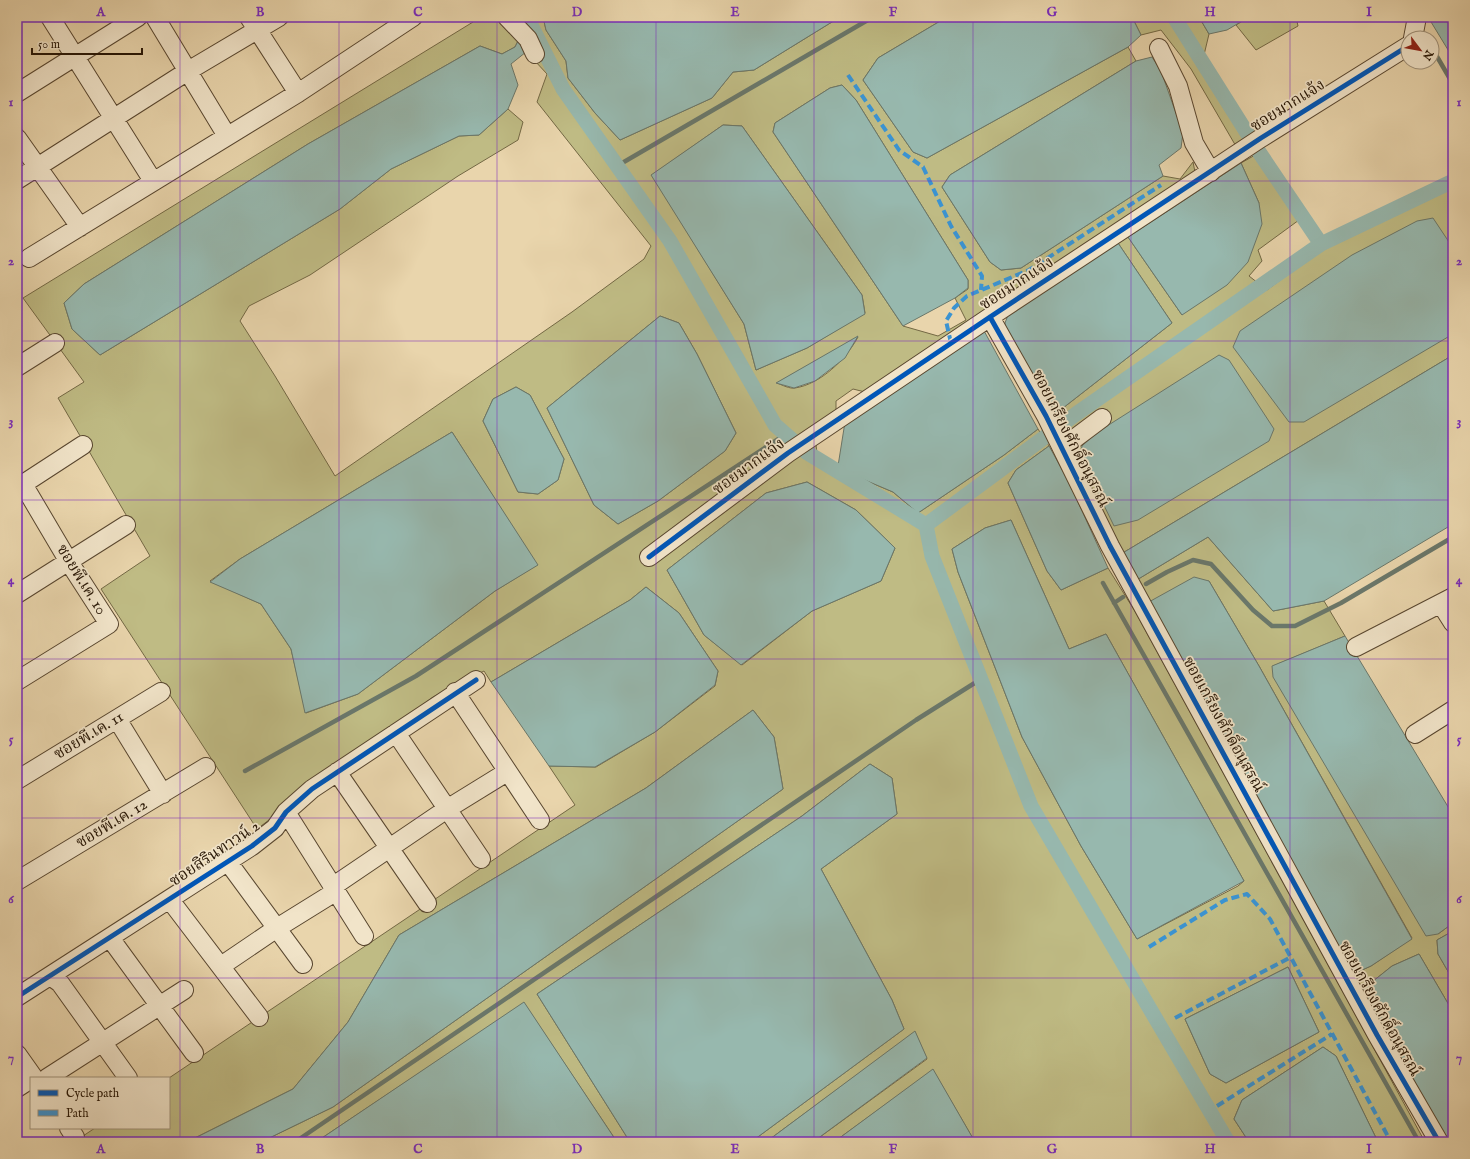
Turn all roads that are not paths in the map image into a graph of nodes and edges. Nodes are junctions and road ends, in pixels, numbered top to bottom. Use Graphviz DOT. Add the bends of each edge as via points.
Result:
graph roads {
  1 [pos="50,17"];
  2 [pos="138,17"];
  3 [pos="155,17"];
  4 [pos="279,17"];
  5 [pos="413,17"];
  6 [pos="507,17"];
  7 [pos="1417,17"];
  8 [pos="254,24"];
  9 [pos="1415,30"];
  10 [pos="1159,48"];
  11 [pos="1400,51"];
  12 [pos="535,54"];
  13 [pos="76,57"];
  14 [pos="188,71"];
  15 [pos="17,93"];
  16 [pos="298,93"];
  17 [pos="114,119"];
  18 [pos="227,136"];
  19 [pos="17,138"];
  20 [pos="37,168"];
  21 [pos="1211,172"];
  22 [pos="17,180"];
  23 [pos="153,181"];
  24 [pos="80,227"];
  25 [pos="29,258"];
  26 [pos="990,317"];
  27 [pos="55,343"];
  28 [pos="17,367"];
  29 [pos="1102,418"];
  30 [pos="1060,444"];
  31 [pos="83,445"];
  32 [pos="20,486"];
  33 [pos="126,525"];
  34 [pos="649,557"];
  35 [pos="69,562"];
  36 [pos="17,594"];
  37 [pos="1447,600"];
  38 [pos="1453,623"];
  39 [pos="1356,647"];
  40 [pos="476,680"];
  41 [pos="17,681"];
  42 [pos="161,692"];
  43 [pos="456,692"];
  44 [pos="1453,710"];
  45 [pos="117,719"];
  46 [pos="396,733"];
  47 [pos="1415,734"];
  48 [pos="206,767"];
  49 [pos="337,772"];
  50 [pos="507,772"];
  51 [pos="17,780"];
  52 [pos="163,794"];
  53 [pos="447,808"];
  54 [pos="286,812"];
  55 [pos="540,820"];
  56 [pos="390,848"];
  57 [pos="481,859"];
  58 [pos="228,862"];
  59 [pos="17,881"];
  60 [pos="334,889"];
  61 [pos="170,900"];
  62 [pos="427,903"];
  63 [pos="277,928"];
  64 [pos="364,936"];
  65 [pos="110,938"];
  66 [pos="303,964"];
  67 [pos="221,966"];
  68 [pos="50,976"];
  69 [pos="184,990"];
  70 [pos="17,997"];
  71 [pos="160,1006"];
  72 [pos="259,1017"];
  73 [pos="103,1043"];
  74 [pos="194,1053"];
  75 [pos="17,1054"];
  76 [pos="35,1077"];
  77 [pos="38,1077"];
  78 [pos="127,1077"];
  79 [pos="30,1081"];
  80 [pos="17,1088"];
  81 [pos="1439,1142"];
  1 -- 13 [label="street"];
  2 -- 13 [label="street"];
  3 -- 14 [label="street"];
  4 -- 8 [label="street"];
  5 -- 16 [label="street"];
  6 -- 12 [label="street" via="528,39"];
  7 -- 9 [label="street"];
  8 -- 14 [label="street"];
  8 -- 16 [label="street"];
  10 -- 21 [label="street" via="1178,86 1194,143"];
  11 -- 21 [label="street, ซอยมากแจ้ง"];
  13 -- 15 [label="street"];
  13 -- 17 [label="street"];
  14 -- 17 [label="street"];
  14 -- 18 [label="street"];
  16 -- 18 [label="street"];
  17 -- 20 [label="street"];
  17 -- 23 [label="street"];
  18 -- 23 [label="street"];
  19 -- 20 [label="street"];
  20 -- 22 [label="street"];
  20 -- 24 [label="street"];
  21 -- 26 [label="street, ซอยมากแจ้ง"];
  23 -- 24 [label="street"];
  24 -- 25 [label="street"];
  26 -- 30 [label="street, ซอยเกรียงศักดิ์อนุสรณ์"];
  26 -- 34 [label="street, ซอยมากแจ้ง" via="788,453"];
  27 -- 28 [label="street"];
  29 -- 30 [label="street"];
  30 -- 81 [label="street, ซอยเกรียงศักดิ์อนุสรณ์" via="1110,546 1377,1035"];
  31 -- 32 [label="street"];
  32 -- 35 [label="street, ซอยพี.เค. 10"];
  33 -- 35 [label="street"];
  35 -- 36 [label="street"];
  35 -- 41 [label="street, ซอยพี.เค. 10" via="109,624"];
  37 -- 38 [label="street"];
  37 -- 39 [label="street"];
  40 -- 43 [label="street, ซอยสิรินทาวน์ 2"];
  42 -- 45 [label="street, ซอยพี.เค. 11"];
  43 -- 46 [label="street, ซอยสิรินทาวน์ 2"];
  43 -- 50 [label="street"];
  44 -- 47 [label="street"];
  45 -- 51 [label="street, ซอยพี.เค. 11"];
  45 -- 52 [label="street"];
  46 -- 49 [label="street, ซอยสิรินทาวน์ 2"];
  46 -- 53 [label="street"];
  48 -- 52 [label="street, ซอยพี.เค. 12"];
  49 -- 54 [label="street, ซอยสิรินทาวน์ 2" via="312,789"];
  49 -- 56 [label="street"];
  50 -- 53 [label="street"];
  50 -- 55 [label="street"];
  52 -- 59 [label="street, ซอยพี.เค. 12"];
  53 -- 56 [label="street"];
  53 -- 57 [label="street"];
  54 -- 58 [label="street, ซอยสิรินทาวน์ 2" via="275,828 263,839"];
  54 -- 60 [label="street"];
  56 -- 60 [label="street"];
  56 -- 62 [label="street"];
  58 -- 61 [label="street, ซอยสิรินทาวน์ 2"];
  58 -- 63 [label="street"];
  60 -- 63 [label="street"];
  60 -- 64 [label="street"];
  61 -- 65 [label="street, ซอยสิรินทาวน์ 2"];
  61 -- 67 [label="street"];
  63 -- 66 [label="street"];
  63 -- 67 [label="street"];
  65 -- 68 [label="street, ซอยสิรินทาวน์ 2"];
  65 -- 71 [label="street"];
  67 -- 72 [label="street"];
  68 -- 70 [label="street, ซอยสิรินทาวน์ 2"];
  68 -- 73 [label="street" via="60,983"];
  69 -- 71 [label="street"];
  71 -- 73 [label="street"];
  71 -- 74 [label="street"];
  73 -- 77 [label="street"];
  73 -- 78 [label="street"];
  75 -- 76 [label="street"];
  79 -- 80 [label="street"];
}
